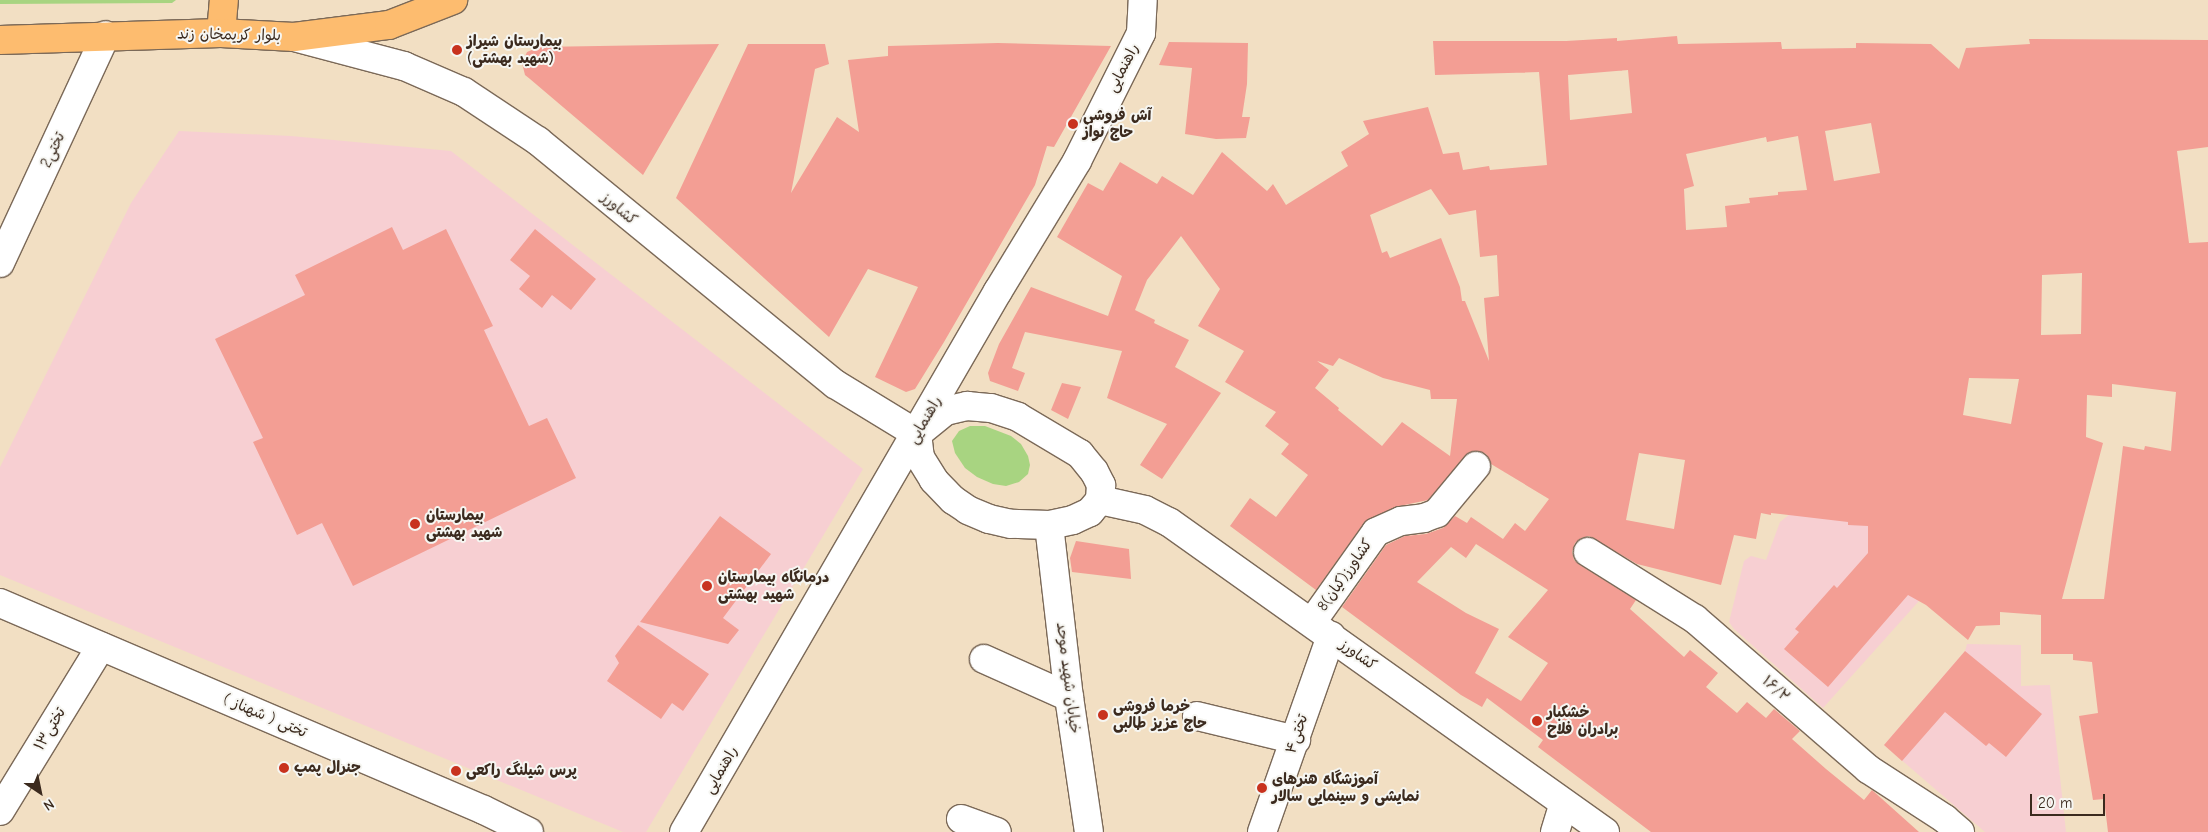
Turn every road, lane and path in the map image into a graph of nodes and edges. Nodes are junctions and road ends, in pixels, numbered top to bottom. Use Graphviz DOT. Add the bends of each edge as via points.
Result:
graph roads {
  1 [pos="224,0"];
  2 [pos="453,0"];
  3 [pos="1143,0"];
  4 [pos="221,33"];
  5 [pos="106,36"];
  6 [pos="294,37"];
  7 [pos="0,40"];
  8 [pos="0,264"];
  9 [pos="917,434"];
  10 [pos="1476,466"];
  11 [pos="1100,500"];
  12 [pos="1049,525"];
  13 [pos="1588,552"];
  14 [pos="0,603"];
  15 [pos="1321,629"];
  16 [pos="101,646"];
  17 [pos="984,658"];
  18 [pos="1069,697"];
  19 [pos="1198,716"];
  20 [pos="1296,740"];
  21 [pos="1564,804"];
  22 [pos="0,811"];
  23 [pos="961,819"];
  24 [pos="529,832"];
  25 [pos="684,832"];
  26 [pos="997,832"];
  27 [pos="1089,832"];
  28 [pos="1262,832"];
  29 [pos="1555,832"];
  30 [pos="1605,832"];
  31 [pos="1960,832"];
  1 -- 4 [label="main road"];
  2 -- 6 [label="main road, بلوار کریمخان زند" via="390,26"];
  3 -- 9 [label="street, راهنمایی" via="1141,33 1077,160"];
  4 -- 5 [label="main road, بلوار کریمخان زند"];
  4 -- 6 [label="main road, بلوار کریمخان زند"];
  5 -- 7 [label="main road, بلوار کریمخان زند"];
  5 -- 8 [label="street, 2تختی"];
  6 -- 9 [label="street, کشاورز" via="404,66 464,92 538,141 835,384"];
  9 -- 11 [label="street" via="945,411 967,406 991,408 1018,417 1080,454 1101,486"];
  9 -- 12 [label="street" via="920,458 934,480 953,500 989,519 1011,524"];
  9 -- 25 [label="street, راهنمایی"];
  10 -- 15 [label="street, 8کشاورز(کیان)" via="1437,512 1424,518 1401,520 1376,532"];
  11 -- 12 [label="street" via="1090,512"];
  11 -- 15 [label="street, کشاورز" via="1145,510 1170,522"];
  12 -- 18 [label="street, خیابان شهید موحد"];
  13 -- 31 [label="street, ۱۶/۲" via="1695,619 1868,769"];
  14 -- 16 [label="street, تختی ( شهناز )"];
  15 -- 20 [label="street, تختی۴"];
  15 -- 21 [label="street, کشاورز"];
  16 -- 22 [label="street, تختی۱۳"];
  16 -- 24 [label="street, تختی ( شهناز )"];
  17 -- 18 [label="street"];
  18 -- 27 [label="street, خیابان شهید موحد"];
  19 -- 20 [label="street"];
  20 -- 28 [label="street, تختی۴"];
  21 -- 29 [label="street"];
  21 -- 30 [label="street, کشاورز"];
  23 -- 26 [label="street"];
}
